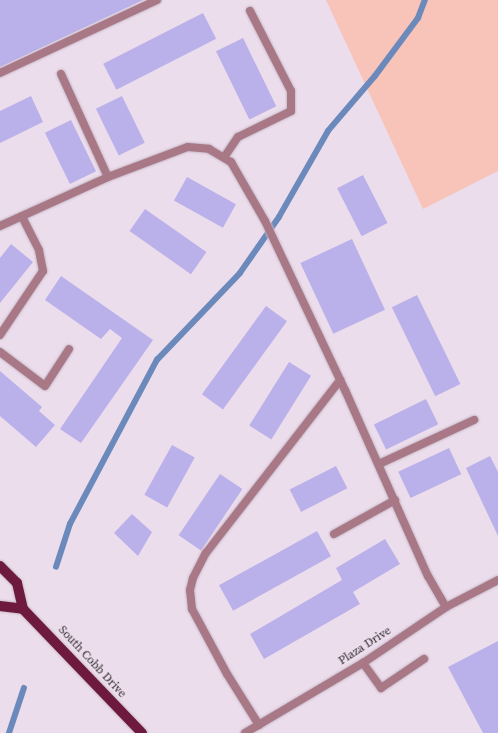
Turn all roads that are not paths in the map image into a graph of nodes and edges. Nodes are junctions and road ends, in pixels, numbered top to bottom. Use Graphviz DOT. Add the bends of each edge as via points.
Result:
graph roads {
  1 [pos="157,0"];
  2 [pos="250,11"];
  3 [pos="0,73"];
  4 [pos="61,74"];
  5 [pos="225,156"];
  6 [pos="108,177"];
  7 [pos="22,216"];
  8 [pos="0,226"];
  9 [pos="0,335"];
  10 [pos="69,349"];
  11 [pos="0,352"];
  12 [pos="340,380"];
  13 [pos="474,420"];
  14 [pos="379,464"];
  15 [pos="395,500"];
  16 [pos="334,534"];
  17 [pos="0,566"];
  18 [pos="498,580"];
  19 [pos="0,606"];
  20 [pos="446,607"];
  21 [pos="23,609"];
  22 [pos="424,659"];
  23 [pos="363,663"];
  24 [pos="259,724"];
  25 [pos="142,733"];
  26 [pos="245,733"];
  1 -- 3 [label="street"];
  2 -- 5 [label="street" via="291,91 291,111 238,137"];
  4 -- 6 [label="street"];
  5 -- 6 [label="street" via="209,149 188,147"];
  5 -- 12 [label="street" via="243,179 265,221"];
  6 -- 7 [label="street"];
  7 -- 8 [label="street"];
  7 -- 9 [label="street" via="39,250 43,271"];
  10 -- 11 [label="street" via="45,386"];
  12 -- 14 [label="street"];
  12 -- 24 [label="street" via="206,553 193,578 190,590 192,609 227,674"];
  13 -- 14 [label="street"];
  14 -- 15 [label="street"];
  15 -- 16 [label="street"];
  15 -- 20 [label="street" via="428,576"];
  17 -- 21 [label="main road" via="17,583"];
  18 -- 20 [label="street, Plaza Drive"];
  19 -- 21 [label="main road"];
  20 -- 23 [label="street, Plaza Drive"];
  21 -- 25 [label="main road, South Cobb Drive"];
  22 -- 23 [label="street" via="381,688"];
  23 -- 24 [label="street, Plaza Drive"];
  24 -- 26 [label="street, Plaza Drive"];
}
